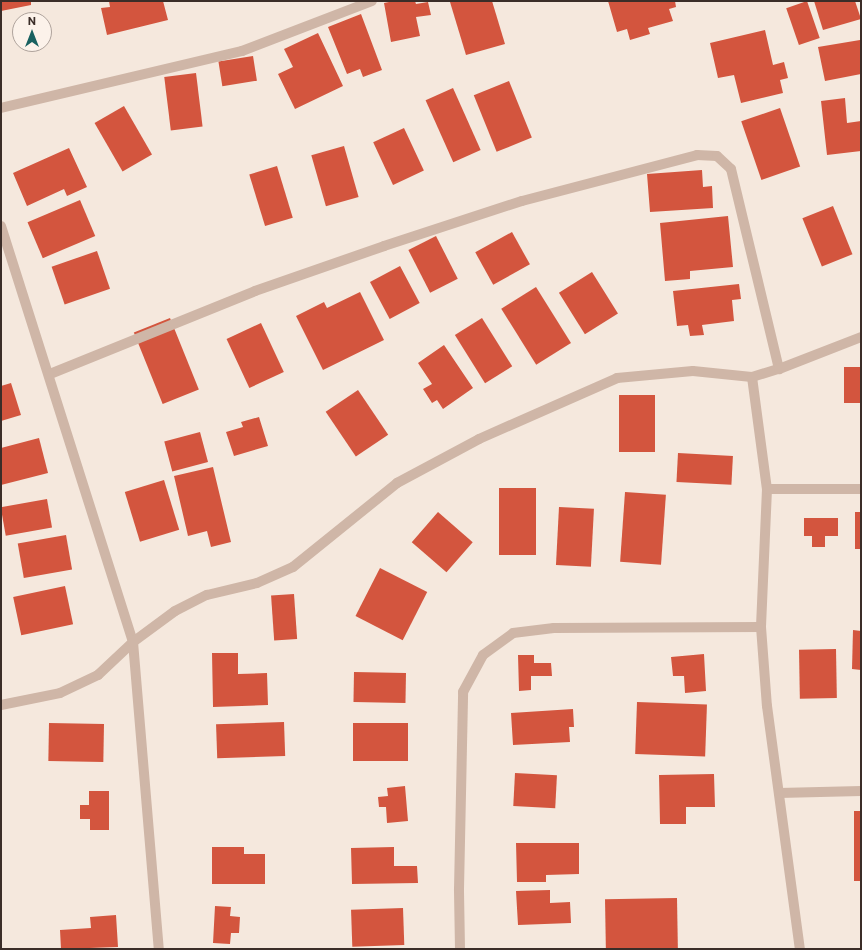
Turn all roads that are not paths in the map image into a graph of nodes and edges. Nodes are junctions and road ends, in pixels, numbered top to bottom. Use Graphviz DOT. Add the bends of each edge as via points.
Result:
graph roads {
  1 [pos="372,1"];
  2 [pos="1,108"];
  3 [pos="1,226"];
  4 [pos="861,337"];
  5 [pos="779,369"];
  6 [pos="50,374"];
  7 [pos="752,377"];
  8 [pos="767,489"];
  9 [pos="861,489"];
  10 [pos="761,627"];
  11 [pos="132,642"];
  12 [pos="1,705"];
  13 [pos="861,791"];
  14 [pos="779,792"];
  15 [pos="158,949"];
  16 [pos="460,949"];
  17 [pos="800,949"];
  1 -- 2 [label="street" via="242,51"];
  3 -- 6 [label="street"];
  4 -- 5 [label="street"];
  5 -- 6 [label="street" via="731,169 717,156 696,155 522,201 384,246 255,291"];
  5 -- 7 [label="street"];
  6 -- 11 [label="street"];
  7 -- 8 [label="street"];
  7 -- 11 [label="street" via="693,371 617,378 479,439 397,483 293,567 257,583 207,595 175,611"];
  8 -- 9 [label="street"];
  8 -- 10 [label="street"];
  10 -- 14 [label="street" via="767,706"];
  10 -- 16 [label="street" via="554,628 513,633 483,655 463,692"];
  11 -- 12 [label="street" via="98,675 67,690"];
  11 -- 15 [label="street"];
  13 -- 14 [label="street"];
  14 -- 17 [label="street"];
}
